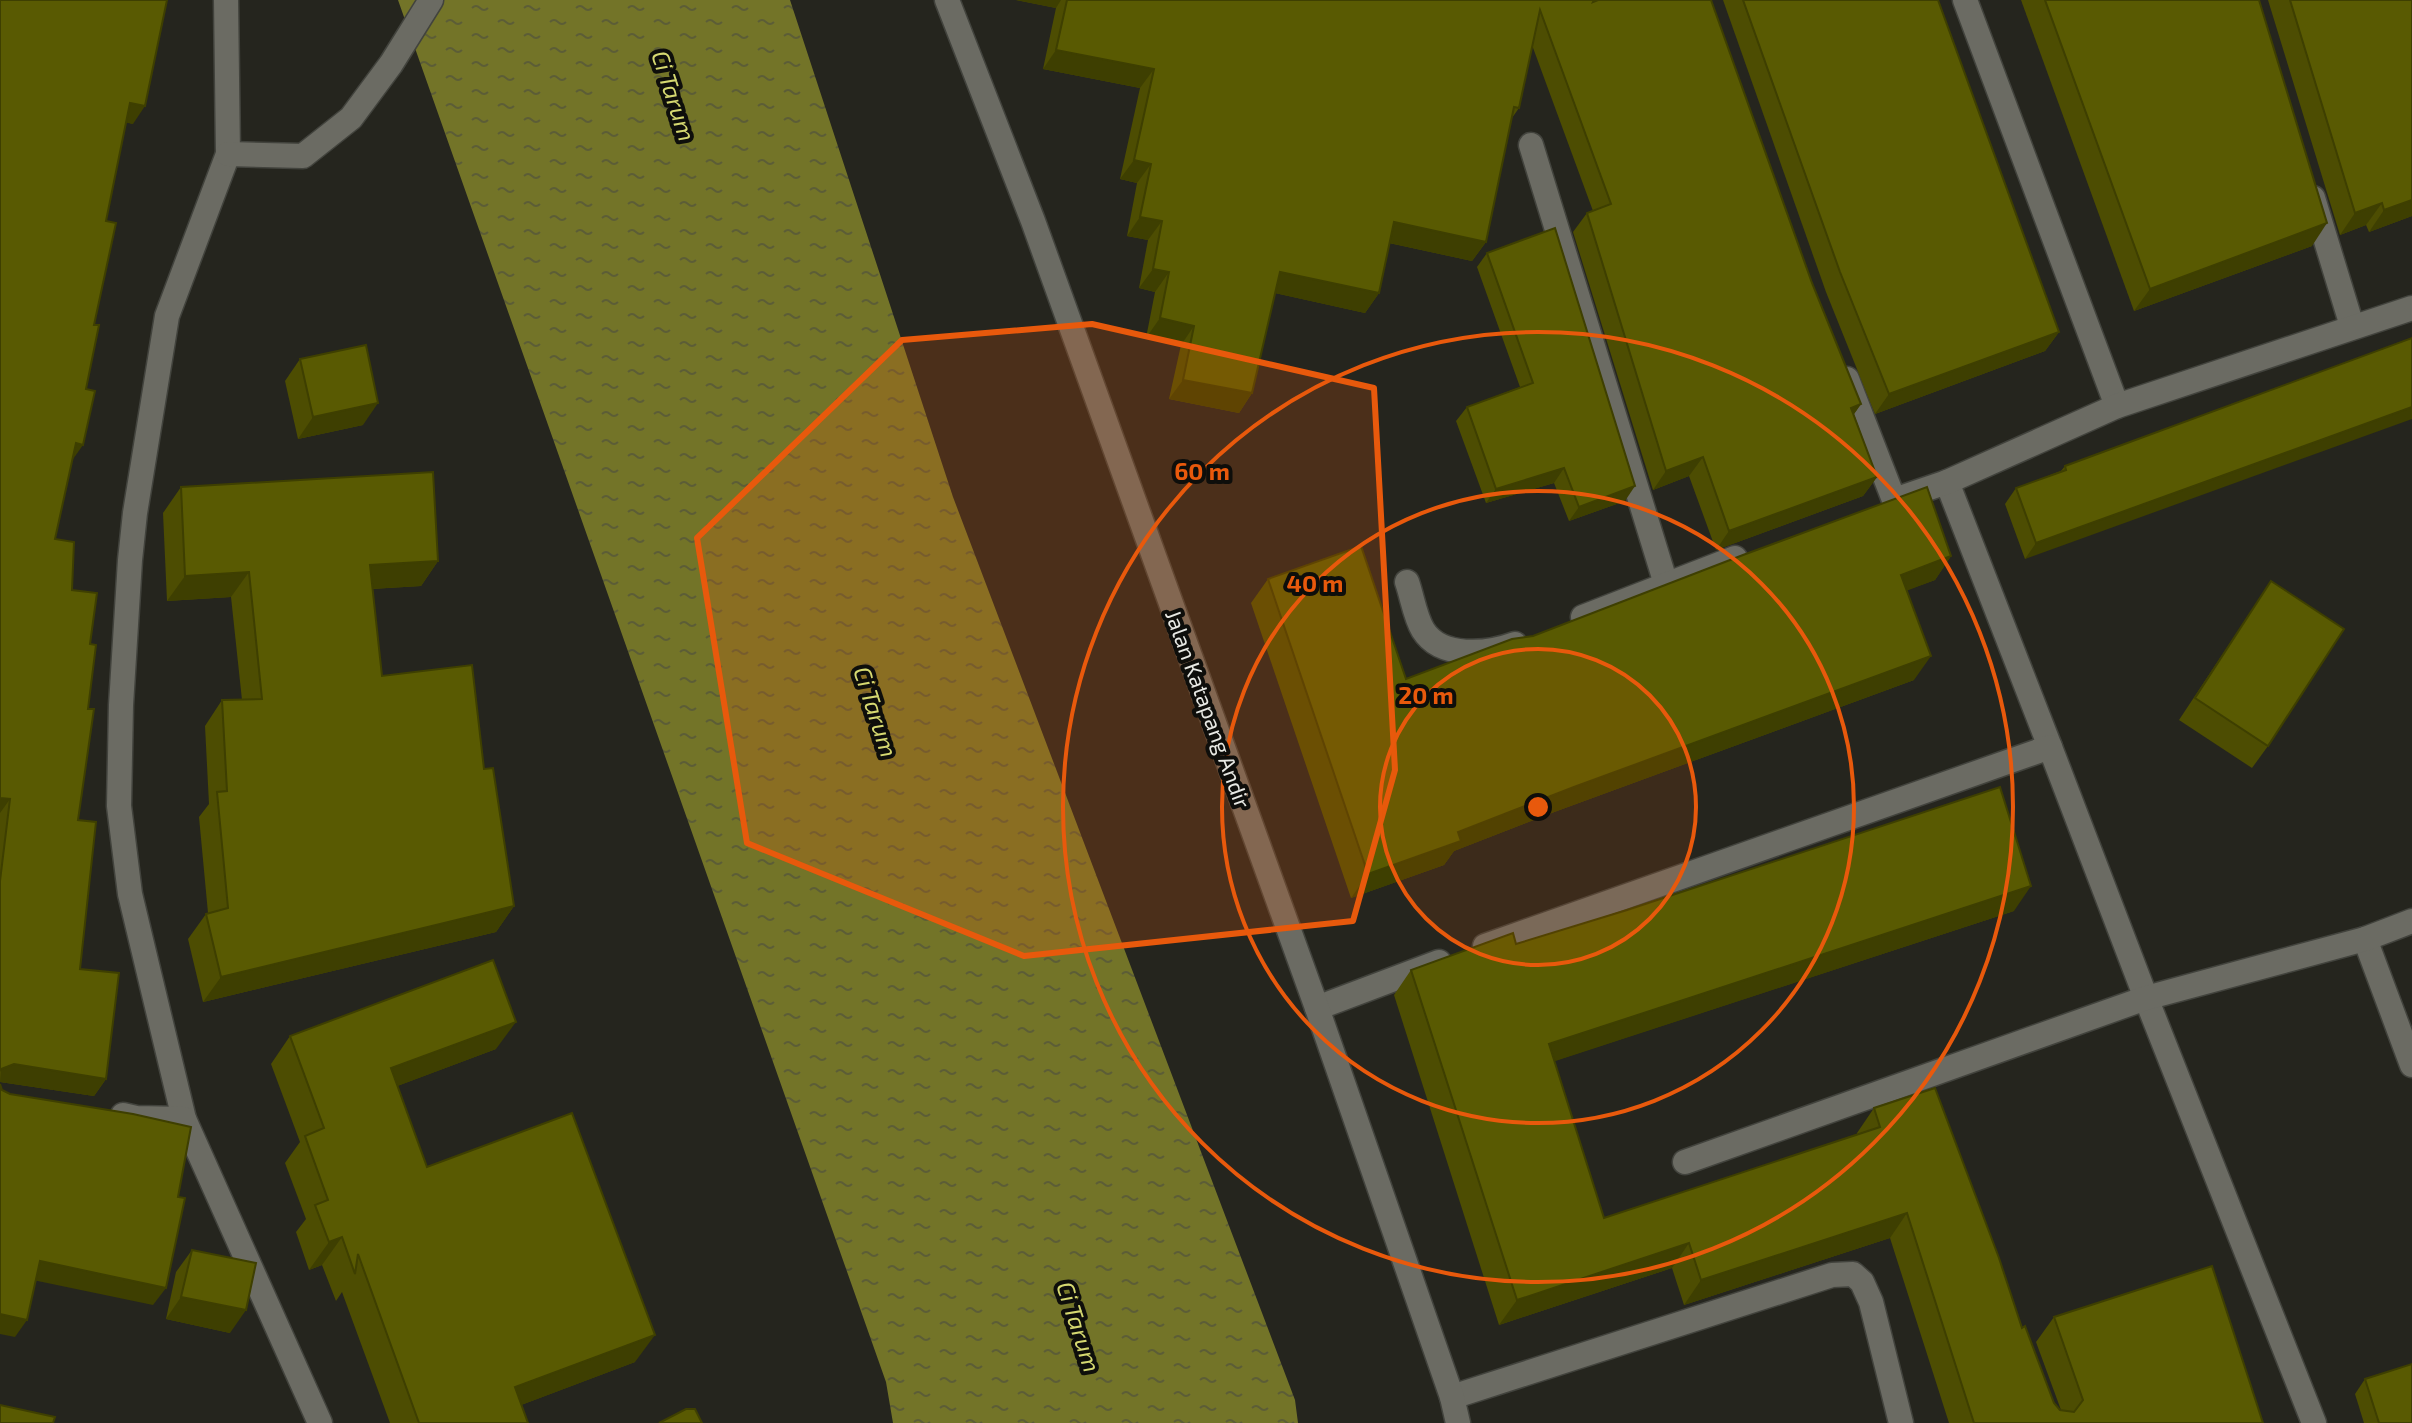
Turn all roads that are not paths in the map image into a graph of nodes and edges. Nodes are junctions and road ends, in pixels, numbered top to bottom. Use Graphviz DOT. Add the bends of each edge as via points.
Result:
graph roads {
  1 [pos="226,0"];
  2 [pos="431,0"];
  3 [pos="947,0"];
  4 [pos="1965,0"];
  5 [pos="1531,145"];
  6 [pos="228,154"];
  7 [pos="2307,178"];
  8 [pos="2412,308"];
  9 [pos="2352,326"];
  10 [pos="1835,352"];
  11 [pos="2117,406"];
  12 [pos="1947,482"];
  13 [pos="1894,500"];
  14 [pos="1865,510"];
  15 [pos="1751,552"];
  16 [pos="1407,582"];
  17 [pos="1666,584"];
  18 [pos="1567,624"];
  19 [pos="1539,635"];
  20 [pos="2050,747"];
  21 [pos="2412,921"];
  22 [pos="2365,939"];
  23 [pos="2146,998"];
  24 [pos="1317,1008"];
  25 [pos="2412,1065"];
  26 [pos="99,1110"];
  27 [pos="184,1119"];
  28 [pos="1685,1162"];
  29 [pos="1452,1397"];
  30 [pos="320,1423"];
  31 [pos="1458,1423"];
  32 [pos="1901,1423"];
  33 [pos="2314,1423"];
  1 -- 6 [label="street"];
  2 -- 6 [label="street" via="351,118 303,156"];
  3 -- 24 [label="street, Jalan Katapang Andir" via="1033,221"];
  4 -- 11 [label="street"];
  5 -- 17 [label="street"];
  6 -- 27 [label="street" via="167,316 135,513 121,705 119,806 130,894"];
  7 -- 9 [label="street"];
  8 -- 9 [label="street"];
  9 -- 11 [label="street"];
  10 -- 13 [label="street"];
  11 -- 12 [label="street"];
  12 -- 13 [label="street"];
  12 -- 20 [label="street"];
  13 -- 14 [label="street"];
  15 -- 17 [label="street"];
  16 -- 19 [label="street" via="1422,629 1433,641 1462,653 1511,646"];
  17 -- 18 [label="street"];
  20 -- 23 [label="street"];
  20 -- 24 [label="street"];
  21 -- 22 [label="street"];
  22 -- 23 [label="street"];
  22 -- 25 [label="street"];
  23 -- 28 [label="street" via="1924,1087"];
  23 -- 33 [label="street"];
  24 -- 29 [label="street, Jalan Katapang Andir"];
  26 -- 27 [label="street" via="136,1118"];
  27 -- 30 [label="street"];
  29 -- 31 [label="street, Jalan Katapang Andir"];
  29 -- 32 [label="street" via="1832,1275 1853,1274 1871,1302"];
}
